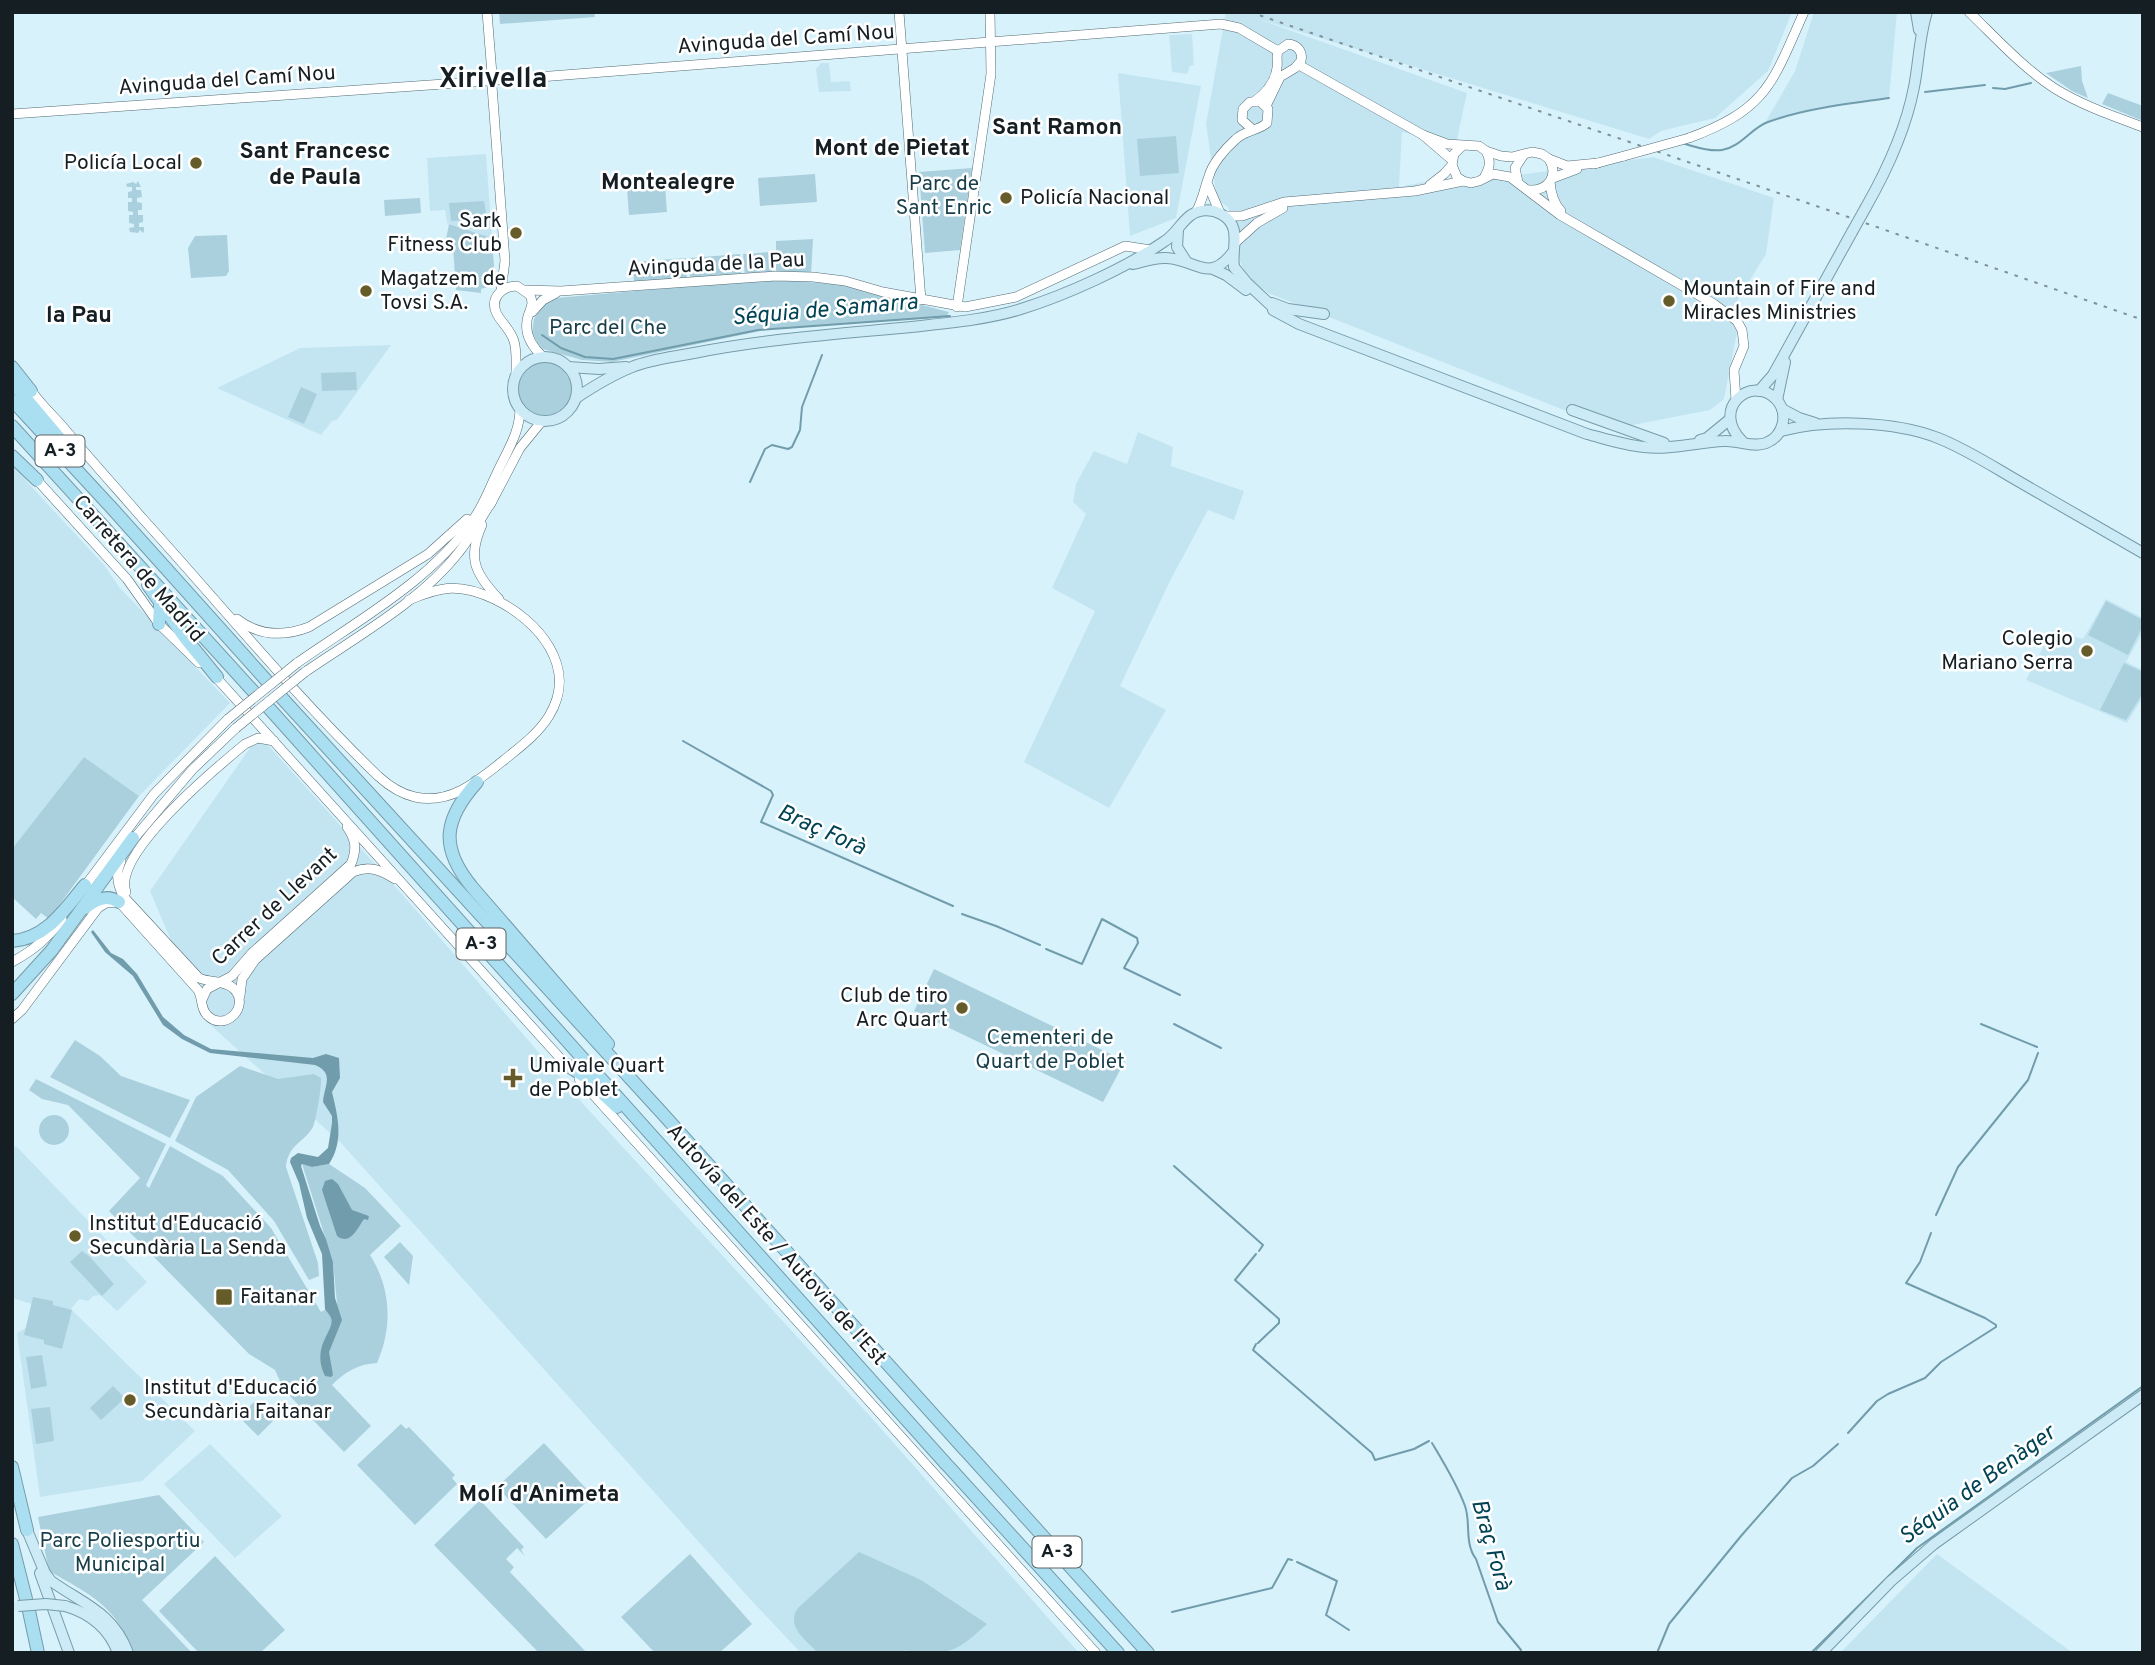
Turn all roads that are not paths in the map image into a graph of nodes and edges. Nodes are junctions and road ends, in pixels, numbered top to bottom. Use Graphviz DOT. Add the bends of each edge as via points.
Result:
graph roads {
  1 [pos="487,12"];
  2 [pos="899,12"];
  3 [pos="990,12"];
  4 [pos="1797,12"];
  5 [pos="1804,12"];
  6 [pos="1916,12"];
  7 [pos="1927,12"];
  8 [pos="1969,12"];
  9 [pos="1794,35"];
  10 [pos="1920,40"];
  11 [pos="992,42"];
  12 [pos="902,49"];
  13 [pos="1278,51"];
  14 [pos="1278,62"];
  15 [pos="1299,65"];
  16 [pos="1290,69"];
  17 [pos="493,80"];
  18 [pos="1255,101"];
  19 [pos="1266,106"];
  20 [pos="12,114"];
  21 [pos="1242,120"];
  22 [pos="2143,127"];
  23 [pos="1251,128"];
  24 [pos="1423,135"];
  25 [pos="1236,138"];
  26 [pos="1462,146"];
  27 [pos="1486,151"];
  28 [pos="1523,156"];
  29 [pos="1549,159"];
  30 [pos="1452,162"];
  31 [pos="1598,163"];
  32 [pos="1485,176"];
  33 [pos="1551,180"];
  34 [pos="1463,181"];
  35 [pos="1518,182"];
  36 [pos="1208,183"];
  37 [pos="1423,189"];
  38 [pos="1530,190"];
  39 [pos="1297,202"];
  40 [pos="1196,212"];
  41 [pos="1222,215"];
  42 [pos="1578,226"];
  43 [pos="1178,229"];
  44 [pos="1235,247"];
  45 [pos="1151,250"];
  46 [pos="505,261"];
  47 [pos="1186,261"];
  48 [pos="1213,269"];
  49 [pos="1112,270"];
  50 [pos="524,289"];
  51 [pos="501,291"];
  52 [pos="561,291"];
  53 [pos="921,300"];
  54 [pos="1265,300"];
  55 [pos="957,306"];
  56 [pos="1278,313"];
  57 [pos="1324,314"];
  58 [pos="529,315"];
  59 [pos="505,322"];
  60 [pos="1790,345"];
  61 [pos="543,357"];
  62 [pos="12,365"];
  63 [pos="568,367"];
  64 [pos="632,367"];
  65 [pos="516,375"];
  66 [pos="1735,379"];
  67 [pos="12,382"];
  68 [pos="31,391"];
  69 [pos="1755,391"];
  70 [pos="576,398"];
  71 [pos="12,400"];
  72 [pos="1736,400"];
  73 [pos="1780,405"];
  74 [pos="520,408"];
  75 [pos="1572,410"];
  76 [pos="1730,420"];
  77 [pos="542,421"];
  78 [pos="1823,425"];
  79 [pos="12,426"];
  80 [pos="1781,431"];
  81 [pos="1742,441"];
  82 [pos="1677,447"];
  83 [pos="12,456"];
  84 [pos="37,480"];
  85 [pos="93,488"];
  86 [pos="488,500"];
  87 [pos="113,538"];
  88 [pos="2143,553"];
  89 [pos="409,600"];
  90 [pos="503,603"];
  91 [pos="160,605"];
  92 [pos="225,610"];
  93 [pos="159,624"];
  94 [pos="217,677"];
  95 [pos="266,680"];
  96 [pos="253,691"];
  97 [pos="281,696"];
  98 [pos="268,707"];
  99 [pos="274,741"];
  100 [pos="477,782"];
  101 [pos="341,816"];
  102 [pos="133,838"];
  103 [pos="85,885"];
  104 [pos="403,885"];
  105 [pos="119,902"];
  106 [pos="143,916"];
  107 [pos="75,918"];
  108 [pos="12,941"];
  109 [pos="12,962"];
  110 [pos="217,983"];
  111 [pos="12,994"];
  112 [pos="202,1000"];
  113 [pos="240,1001"];
  114 [pos="12,1019"];
  115 [pos="567,1065"];
  116 [pos="662,1113"];
  117 [pos="693,1183"];
  118 [pos="2143,1395"];
  119 [pos="12,1467"];
  120 [pos="27,1530"];
  121 [pos="32,1544"];
  122 [pos="12,1545"];
  123 [pos="12,1566"];
  124 [pos="1043,1571"];
  125 [pos="22,1605"];
  126 [pos="1841,1633"];
  127 [pos="36,1653"];
  128 [pos="69,1653"];
  129 [pos="118,1653"];
  130 [pos="128,1653"];
  131 [pos="1096,1653"];
  132 [pos="1107,1653"];
  133 [pos="1118,1653"];
  134 [pos="1148,1653"];
  135 [pos="1821,1653"];
  136 [pos="1830,1653"];
  1 -- 17 [label="street"];
  2 -- 12 [label="street"];
  3 -- 11 [label="street"];
  4 -- 9 [label="street"];
  5 -- 9 [label="street"];
  6 -- 10 [label="main road"];
  7 -- 10 [label="main road"];
  8 -- 22 [label="street" via="2053,87"];
  9 -- 31 [label="street, bridge" via="1773,80 1739,116 1689,138"];
  10 -- 60 [label="main road, bridge" via="1906,118 1883,174"];
  11 -- 12 [label="street, Avinguda del Camí Nou"];
  11 -- 13 [label="street, Avinguda del Camí Nou" via="1221,24 1239,28"];
  11 -- 55 [label="street" via="988,104"];
  12 -- 17 [label="street, Avinguda del Camí Nou"];
  12 -- 53 [label="street"];
  13 -- 14 [label="street"];
  13 -- 15 [label="street" via="1284,45 1296,46 1302,57"];
  14 -- 16 [label="street"];
  14 -- 18 [label="street" via="1273,80"];
  15 -- 16 [label="street"];
  15 -- 24 [label="street"];
  16 -- 19 [label="street" via="1280,77"];
  17 -- 20 [label="street, Avinguda del Camí Nou"];
  17 -- 46 [label="street"];
  18 -- 19 [label="street"];
  18 -- 21 [label="street" via="1245,105"];
  19 -- 23 [label="street" via="1267,122"];
  21 -- 23 [label="street"];
  21 -- 25 [label="street"];
  23 -- 25 [label="street"];
  24 -- 26 [label="street"];
  24 -- 30 [label="street"];
  25 -- 36 [label="street" via="1212,169"];
  26 -- 27 [label="street" via="1470,144"];
  26 -- 30 [label="street"];
  27 -- 28 [label="street"];
  27 -- 32 [label="street" via="1490,168"];
  28 -- 29 [label="street" via="1532,152"];
  28 -- 35 [label="street" via="1516,168"];
  29 -- 31 [label="street" via="1567,166"];
  29 -- 33 [label="street"];
  30 -- 34 [label="street"];
  30 -- 37 [label="street"];
  31 -- 33 [label="street"];
  32 -- 34 [label="street" via="1479,181"];
  32 -- 35 [label="street" via="1501,175"];
  33 -- 38 [label="street" via="1537,191"];
  33 -- 42 [label="street" via="1556,206"];
  34 -- 37 [label="street"];
  35 -- 38 [label="street"];
  36 -- 40 [label="street"];
  36 -- 41 [label="street"];
  37 -- 39 [label="street"];
  38 -- 42 [label="street"];
  39 -- 41 [label="street" via="1242,216"];
  39 -- 44 [label="street" via="1257,222"];
  40 -- 41 [label="main road"];
  40 -- 43 [label="main road"];
  41 -- 44 [label="main road" via="1234,228"];
  42 -- 66 [label="street" via="1737,321 1744,346"];
  43 -- 45 [label="main road"];
  43 -- 47 [label="main road" via="1177,247"];
  44 -- 48 [label="main road" via="1225,263"];
  44 -- 54 [label="main road" via="1234,267"];
  45 -- 49 [label="main road"];
  45 -- 55 [label="street, Avinguda de la Pau" via="1125,246 1016,297"];
  46 -- 50 [label="street"];
  46 -- 51 [label="street"];
  47 -- 48 [label="main road" via="1199,269"];
  47 -- 49 [label="main road" via="1157,258"];
  48 -- 56 [label="main road"];
  49 -- 64 [label="main road" via="1051,298 989,317 737,345"];
  50 -- 51 [label="street" via="511,286"];
  50 -- 52 [label="street, Avinguda de la Pau"];
  50 -- 58 [label="street" via="532,300"];
  51 -- 59 [label="street" via="495,306"];
  52 -- 53 [label="street, Avinguda de la Pau" via="776,276 845,281"];
  52 -- 58 [label="street" via="543,300"];
  53 -- 55 [label="street, Avinguda de la Pau"];
  54 -- 56 [label="main road"];
  54 -- 57 [label="main road"];
  56 -- 82 [label="main road" via="1587,434 1647,448"];
  58 -- 59 [label="street" via="521,322"];
  58 -- 61 [label="street" via="527,337"];
  59 -- 65 [label="street" via="514,341"];
  60 -- 69 [label="main road" via="1773,375"];
  60 -- 73 [label="main road" via="1780,379"];
  61 -- 63 [label="main road"];
  61 -- 65 [label="main road" via="532,360"];
  62 -- 68 [label="highway"];
  63 -- 64 [label="main road"];
  63 -- 70 [label="main road" via="576,382"];
  64 -- 70 [label="main road"];
  65 -- 74 [label="main road" via="513,392"];
  66 -- 69 [label="street"];
  66 -- 72 [label="street"];
  67 -- 85 [label="highway" via="86,471"];
  68 -- 92 [label="street"];
  69 -- 72 [label="main road"];
  69 -- 73 [label="main road" via="1769,394"];
  70 -- 77 [label="main road" via="564,415"];
  71 -- 85 [label="highway, A-3"];
  72 -- 76 [label="main road"];
  73 -- 78 [label="main road" via="1799,418"];
  73 -- 80 [label="main road"];
  74 -- 77 [label="main road"];
  74 -- 86 [label="street" via="515,437"];
  75 -- 82 [label="main road"];
  76 -- 81 [label="main road"];
  76 -- 82 [label="main road" via="1707,438"];
  77 -- 86 [label="street" via="525,439"];
  78 -- 80 [label="main road"];
  78 -- 88 [label="main road" via="1892,426 1939,438"];
  79 -- 87 [label="highway, A-3"];
  80 -- 81 [label="main road" via="1764,444"];
  81 -- 82 [label="main road"];
  83 -- 84 [label="highway"];
  84 -- 93 [label="street, Carretera de Madrid" via="127,579"];
  85 -- 95 [label="highway, A-3"];
  86 -- 89 [label="street" via="459,552"];
  86 -- 90 [label="street" via="475,544 475,565"];
  86 -- 92 [label="street" via="428,555 300,631 265,633"];
  86 -- 103 [label="street, bridge" via="434,565 297,663 228,719 154,794"];
  87 -- 91 [label="highway" via="117,550"];
  87 -- 96 [label="highway, A-3"];
  89 -- 90 [label="street" via="460,587"];
  89 -- 102 [label="street, bridge" via="305,672 236,728"];
  90 -- 100 [label="street" via="549,644 558,666 559,687 554,708 541,728"];
  91 -- 93 [label="highway"];
  91 -- 94 [label="highway"];
  92 -- 100 [label="street" via="354,753 391,787 413,797 439,799"];
  93 -- 94 [label="street, Carretera de Madrid"];
  94 -- 99 [label="street, Carretera de Madrid"];
  97 -- 116 [label="highway, Autovía del Este / Autovia de l'Est / A-3"];
  98 -- 117 [label="highway, Autovía del Este / Autovia de l'Est / A-3"];
  99 -- 101 [label="street"];
  99 -- 106 [label="street" via="258,738 235,753 177,805 133,857 124,874 124,887"];
  100 -- 116 [label="highway" via="451,819 449,842 455,864 657,1100"];
  101 -- 104 [label="street"];
  101 -- 110 [label="street, Carrer de Llevant" via="354,837 351,863 232,976"];
  102 -- 106 [label="street" via="117,874 124,897"];
  102 -- 107 [label="highway"];
  103 -- 108 [label="highway" via="43,931"];
  103 -- 109 [label="street" via="46,941"];
  104 -- 113 [label="street, Carrer de Llevant" via="379,870 353,872 256,960 242,979"];
  104 -- 115 [label="street"];
  105 -- 107 [label="highway" via="99,899"];
  105 -- 112 [label="street" via="195,985"];
  105 -- 114 [label="street" via="98,908"];
  106 -- 110 [label="street" via="192,972"];
  107 -- 111 [label="highway"];
  110 -- 112 [label="street" via="207,989"];
  110 -- 113 [label="street" via="230,985"];
  112 -- 113 [label="street" via="208,1016 219,1021 232,1018"];
  115 -- 117 [label="highway" via="614,1104 672,1167"];
  115 -- 131 [label="street"];
  116 -- 134 [label="highway, Autovía del Este / Autovia de l'Est / A-3"];
  117 -- 124 [label="highway, Autovía del Este / Autovia de l'Est / A-3"];
  118 -- 126 [label="main road" via="1934,1544"];
  119 -- 120 [label="highway"];
  120 -- 121 [label="main road"];
  121 -- 128 [label="main road"];
  121 -- 130 [label="main road" via="51,1581 102,1613"];
  122 -- 125 [label="highway"];
  123 -- 125 [label="highway"];
  124 -- 132 [label="highway"];
  124 -- 133 [label="highway, Autovía del Este / Autovia de l'Est / A-3"];
  125 -- 127 [label="highway"];
  125 -- 129 [label="main road, bridge" via="65,1606 87,1615"];
  126 -- 135 [label="main road"];
  126 -- 136 [label="main road"];
}
